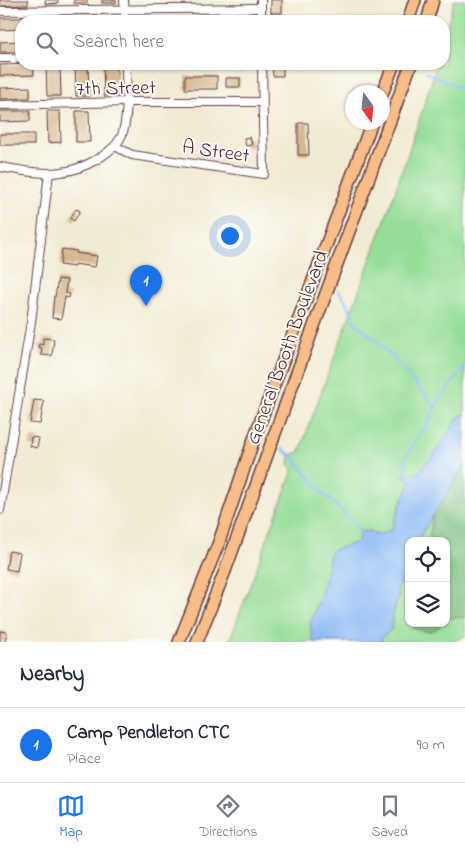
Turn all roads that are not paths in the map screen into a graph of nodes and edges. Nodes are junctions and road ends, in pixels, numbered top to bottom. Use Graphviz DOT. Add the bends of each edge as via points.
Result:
graph roads {
  1 [pos="124,0"];
  2 [pos="415,0"];
  3 [pos="433,0"];
  4 [pos="261,4"];
  5 [pos="124,10"];
  6 [pos="0,11"];
  7 [pos="124,15"];
  8 [pos="410,15"];
  9 [pos="429,15"];
  10 [pos="0,58"];
  11 [pos="15,58"];
  12 [pos="126,70"];
  13 [pos="262,70"];
  14 [pos="392,70"];
  15 [pos="409,70"];
  16 [pos="386,85"];
  17 [pos="126,102"];
  18 [pos="262,102"];
  19 [pos="0,105"];
  20 [pos="369,130"];
  21 [pos="115,146"];
  22 [pos="0,168"];
  23 [pos="49,173"];
  24 [pos="0,510"];
  25 [pos="224,527"];
  26 [pos="239,533"];
  27 [pos="179,642"];
  28 [pos="197,642"];
  1 -- 5 [label="street"];
  2 -- 8 [label="highway"];
  3 -- 9 [label="highway"];
  4 -- 5 [label="street"];
  5 -- 6 [label="street"];
  5 -- 7 [label="street"];
  10 -- 11 [label="street"];
  12 -- 17 [label="street"];
  13 -- 18 [label="street, A Street"];
  14 -- 16 [label="highway"];
  15 -- 26 [label="highway, General Booth Boulevard"];
  17 -- 18 [label="street, 7th Street"];
  17 -- 19 [label="street, 7th Street"];
  17 -- 21 [label="street" via="123,133"];
  18 -- 21 [label="street, A Street" via="264,174 132,155"];
  20 -- 25 [label="highway, General Booth Boulevard"];
  21 -- 23 [label="street" via="78,168"];
  22 -- 23 [label="street"];
  23 -- 24 [label="street" via="31,322"];
  25 -- 26 [label="street"];
  25 -- 27 [label="highway, General Booth Boulevard"];
  26 -- 28 [label="highway, General Booth Boulevard"];
}
